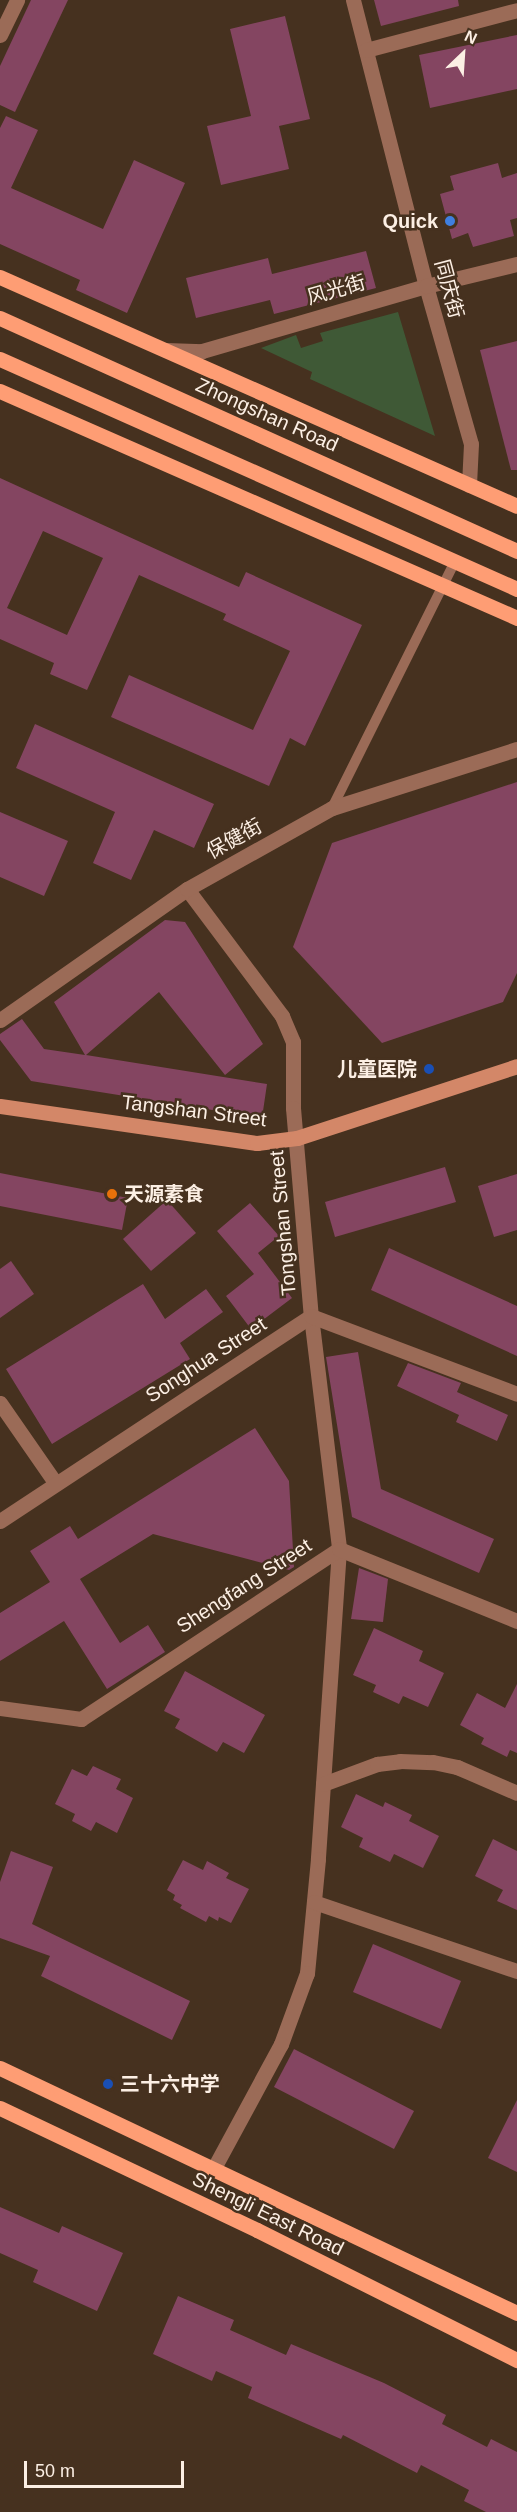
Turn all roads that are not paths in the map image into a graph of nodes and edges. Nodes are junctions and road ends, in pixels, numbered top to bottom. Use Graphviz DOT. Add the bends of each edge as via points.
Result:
graph roads {
  1 [pos="17,0"];
  2 [pos="353,0"];
  3 [pos="517,10"];
  4 [pos="0,35"];
  5 [pos="366,50"];
  6 [pos="517,264"];
  7 [pos="0,277"];
  8 [pos="426,286"];
  9 [pos="0,318"];
  10 [pos="166,350"];
  11 [pos="0,359"];
  12 [pos="0,391"];
  13 [pos="469,485"];
  14 [pos="517,506"];
  15 [pos="517,550"];
  16 [pos="455,561"];
  17 [pos="444,587"];
  18 [pos="517,589"];
  19 [pos="517,618"];
  20 [pos="517,749"];
  21 [pos="332,808"];
  22 [pos="187,889"];
  23 [pos="0,1020"];
  24 [pos="517,1066"];
  25 [pos="0,1106"];
  26 [pos="297,1138"];
  27 [pos="311,1316"];
  28 [pos="517,1394"];
  29 [pos="0,1403"];
  30 [pos="56,1484"];
  31 [pos="0,1521"];
  32 [pos="339,1549"];
  33 [pos="517,1621"];
  34 [pos="0,1708"];
  35 [pos="323,1784"];
  36 [pos="517,1793"];
  37 [pos="314,1902"];
  38 [pos="517,1971"];
  39 [pos="0,2068"];
  40 [pos="0,2108"];
  41 [pos="213,2170"];
  42 [pos="517,2313"];
  43 [pos="517,2360"];
  1 -- 4 [label="street"];
  2 -- 5 [label="street, 同庆街"];
  3 -- 5 [label="street"];
  5 -- 8 [label="street, 同庆街"];
  6 -- 8 [label="street, 风光街"];
  7 -- 10 [label="main road"];
  8 -- 10 [label="street, 风光街" via="202,351"];
  8 -- 13 [label="street, 同庆街" via="471,444"];
  9 -- 15 [label="main road, Zhongshan Road"];
  10 -- 13 [label="main road"];
  11 -- 16 [label="main road"];
  12 -- 17 [label="main road"];
  13 -- 14 [label="main road"];
  16 -- 17 [label="lane"];
  16 -- 18 [label="main road"];
  17 -- 19 [label="main road"];
  17 -- 21 [label="lane"];
  20 -- 21 [label="street, 保健街"];
  21 -- 22 [label="street, 保健街"];
  22 -- 23 [label="street, 保健街"];
  22 -- 26 [label="street, Tongshan Street" via="282,1016 293,1042"];
  24 -- 26 [label="main road, Tangshan Street"];
  25 -- 26 [label="main road, Tangshan Street" via="257,1143"];
  26 -- 27 [label="street, Tongshan Street"];
  27 -- 28 [label="street"];
  27 -- 30 [label="street, Songhua Street"];
  27 -- 32 [label="street, Tongshan Street"];
  29 -- 30 [label="street"];
  30 -- 31 [label="street, Songhua Street"];
  32 -- 33 [label="street, Shengfang Street"];
  32 -- 34 [label="street, Shengfang Street" via="81,1719"];
  32 -- 35 [label="street, Tongshan Street"];
  35 -- 36 [label="street" via="377,1764 433,1762 457,1767"];
  35 -- 37 [label="street, Tongshan Street"];
  37 -- 38 [label="street"];
  37 -- 41 [label="street, Tongshan Street" via="307,1972 295,2011"];
  39 -- 41 [label="main road"];
  40 -- 43 [label="main road, Shengli East Road"];
  41 -- 42 [label="main road"];
}
